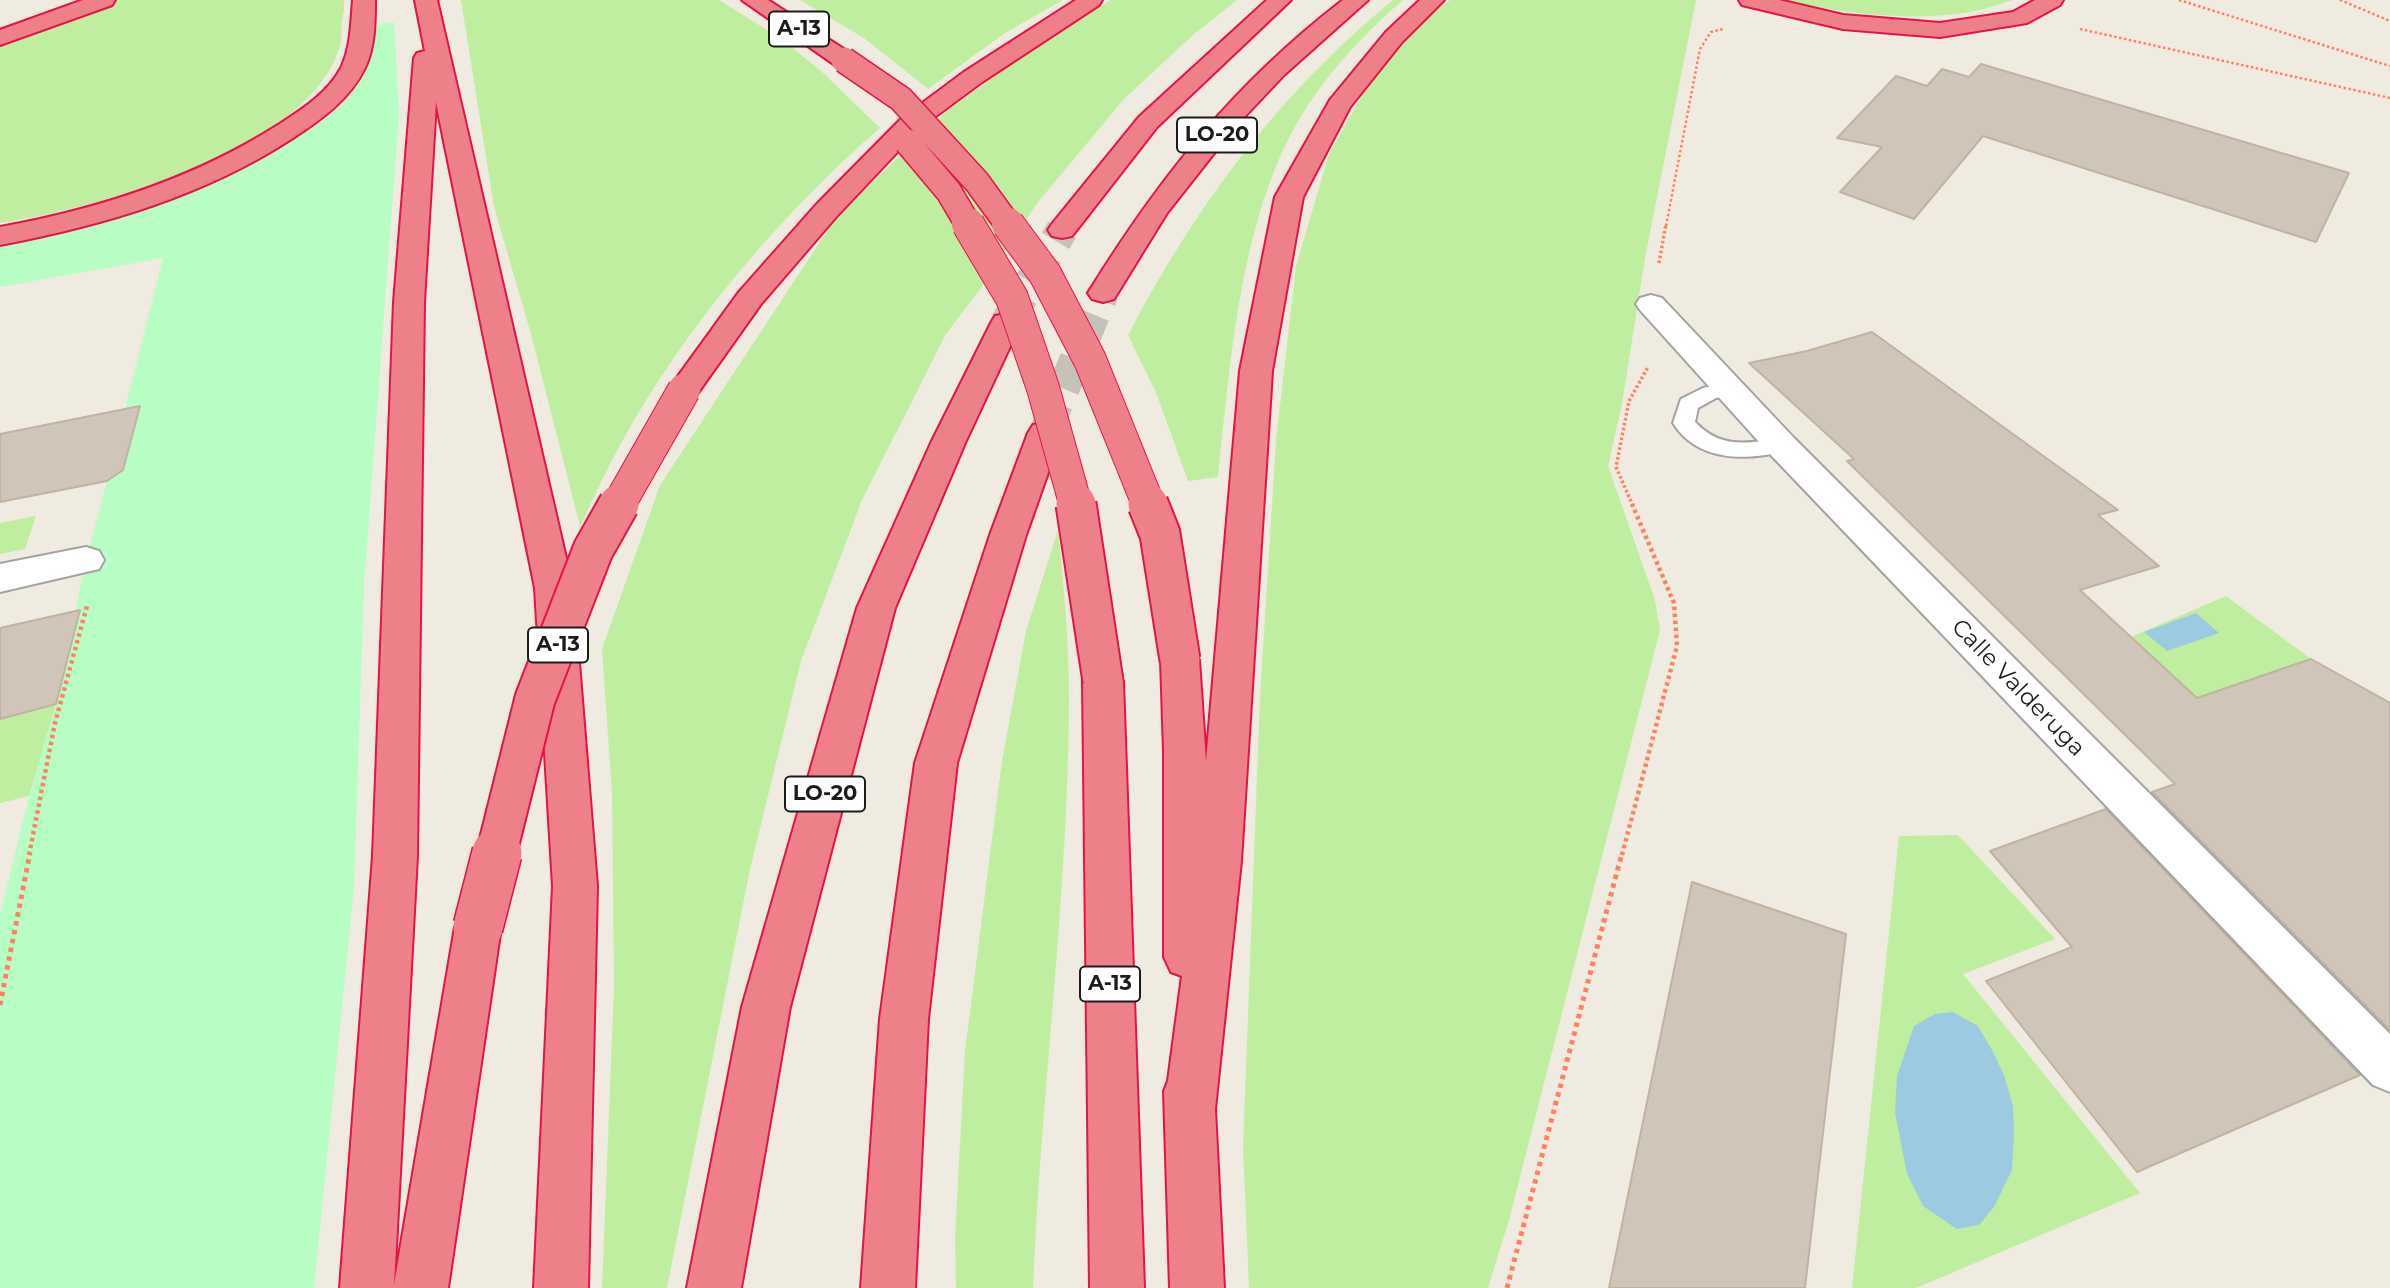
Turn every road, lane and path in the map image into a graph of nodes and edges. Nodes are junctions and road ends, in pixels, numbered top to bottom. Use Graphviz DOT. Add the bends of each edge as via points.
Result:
graph roads {
  1 [pos="60,0"];
  2 [pos="104,0"];
  3 [pos="364,0"];
  4 [pos="753,0"];
  5 [pos="1091,0"];
  6 [pos="1280,0"];
  7 [pos="1357,0"];
  8 [pos="1433,0"];
  9 [pos="1749,0"];
  10 [pos="2052,0"];
  11 [pos="2179,0"];
  12 [pos="2340,0"];
  13 [pos="427,7"];
  14 [pos="0,20"];
  15 [pos="2390,21"];
  16 [pos="2069,27"];
  17 [pos="1723,29"];
  18 [pos="0,38"];
  19 [pos="844,60"];
  20 [pos="2390,66"];
  21 [pos="2390,98"];
  22 [pos="1062,230"];
  23 [pos="0,236"];
  24 [pos="1103,293"];
  25 [pos="1651,304"];
  26 [pos="1006,323"];
  27 [pos="1689,348"];
  28 [pos="1729,389"];
  29 [pos="1045,433"];
  30 [pos="1781,445"];
  31 [pos="86,560"];
  32 [pos="0,578"];
  33 [pos="0,1005"];
  34 [pos="2390,1068"];
  35 [pos="1189,1115"];
  36 [pos="367,1288"];
  37 [pos="421,1288"];
  38 [pos="561,1288"];
  39 [pos="714,1288"];
  40 [pos="888,1288"];
  41 [pos="1117,1288"];
  42 [pos="1197,1288"];
  43 [pos="1507,1288"];
  1 -- 14 [label="highway"];
  2 -- 18 [label="highway"];
  3 -- 23 [label="highway" via="362,36 353,68 331,97 266,145 180,187 110,211"];
  4 -- 19 [label="highway, A-13"];
  5 -- 37 [label="highway, bridge" via="911,123 827,211 750,298 684,390 593,550 535,699 478,927"];
  6 -- 22 [label="highway, LO-20" via="1148,122"];
  7 -- 24 [label="highway, LO-20" via="1248,97 1157,207"];
  8 -- 35 [label="highway" via="1394,37 1339,105 1289,197 1256,371 1219,861"];
  9 -- 10 [label="highway" via="1843,22 1940,30 2019,18"];
  11 -- 20 [label="path"];
  12 -- 15 [label="path"];
  13 -- 36 [label="highway" via="409,302 395,856"];
  13 -- 38 [label="highway, A-13" via="554,588 575,886"];
  16 -- 21 [label="path"];
  17 -- 25 [label="path" via="1711,32 1700,49"];
  19 -- 35 [label="highway, bridge" via="901,99 977,182 1045,274 1090,360 1160,534 1180,660 1185,751"];
  19 -- 41 [label="highway, A-13, bridge" via="949,191 1012,298 1077,508 1103,681"];
  25 -- 27 [label="street, Calle Valderuga"];
  26 -- 39 [label="highway, LO-20" via="876,608 766,1007"];
  27 -- 28 [label="street, Calle Valderuga"];
  27 -- 43 [label="path" via="1647,368 1629,401 1616,467 1674,603 1677,646"];
  28 -- 30 [label="street, Calle Valderuga"];
  28 -- 30 [label="lane" via="1688,404 1684,422 1695,437 1721,449 1753,451"];
  29 -- 40 [label="highway" via="936,763 904,1019"];
  30 -- 34 [label="street, Calle Valderuga"];
  31 -- 32 [label="street"];
  31 -- 33 [label="path" via="99,557 55,723"];
  35 -- 42 [label="highway"];
}
